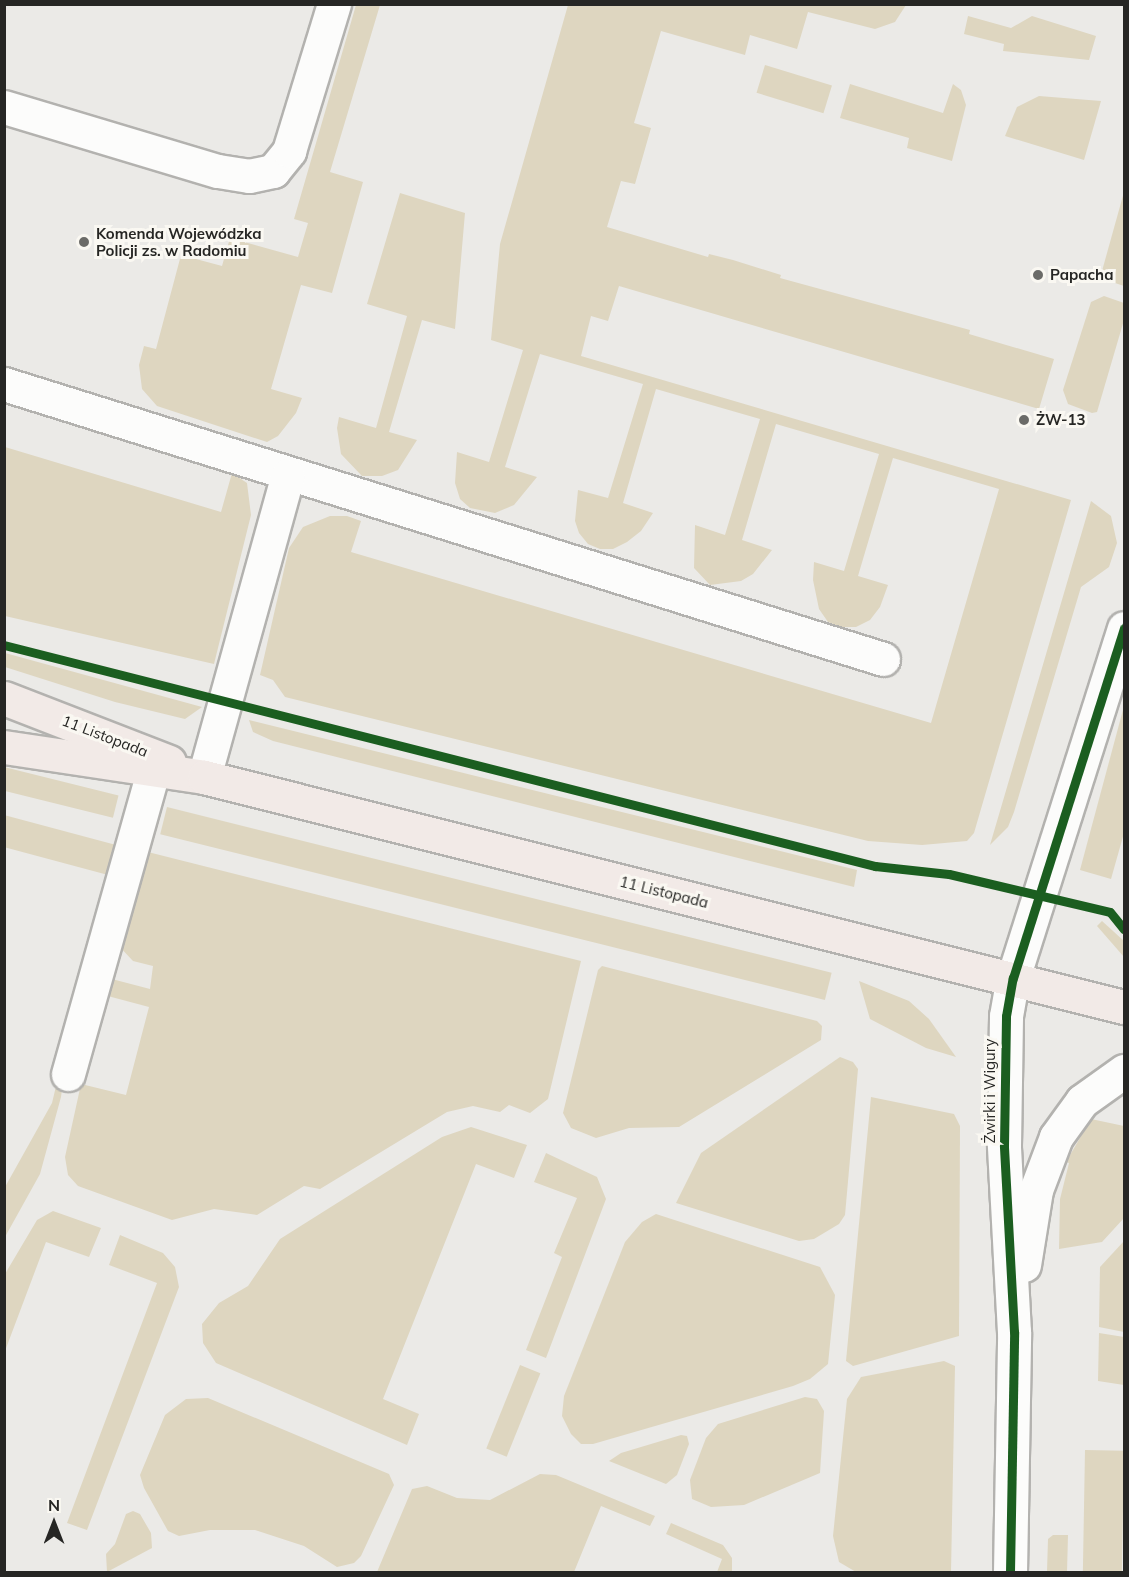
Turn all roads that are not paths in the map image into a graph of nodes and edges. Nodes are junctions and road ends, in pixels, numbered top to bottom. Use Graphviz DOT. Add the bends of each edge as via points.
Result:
graph roads {
  1 [pos="334,4"];
  2 [pos="4,107"];
  3 [pos="4,384"];
  4 [pos="288,475"];
  5 [pos="1125,628"];
  6 [pos="883,659"];
  7 [pos="4,698"];
  8 [pos="4,747"];
  9 [pos="153,771"];
  10 [pos="204,777"];
  11 [pos="1013,978"];
  12 [pos="1125,1007"];
  13 [pos="1125,1071"];
  14 [pos="68,1074"];
  15 [pos="1014,1332"];
  16 [pos="1010,1572"];
  1 -- 2 [label="street" via="289,151 273,171 249,176 218,171"];
  3 -- 4 [label="street"];
  4 -- 6 [label="street"];
  4 -- 10 [label="street"];
  5 -- 11 [label="street, Żwirki i Wigury"];
  7 -- 10 [label="main road, 11 Listopada" via="109,736"];
  8 -- 9 [label="main road, 11 Listopada"];
  9 -- 10 [label="main road, 11 Listopada"];
  9 -- 14 [label="street"];
  10 -- 11 [label="main road, 11 Listopada"];
  11 -- 12 [label="main road, 11 Listopada"];
  11 -- 15 [label="street, Żwirki i Wigury" via="1005,1036 1004,1145"];
  13 -- 15 [label="street, Żwirki i Wigury" via="1082,1101 1044,1161"];
  15 -- 16 [label="street, Żwirki i Wigury"];
}
